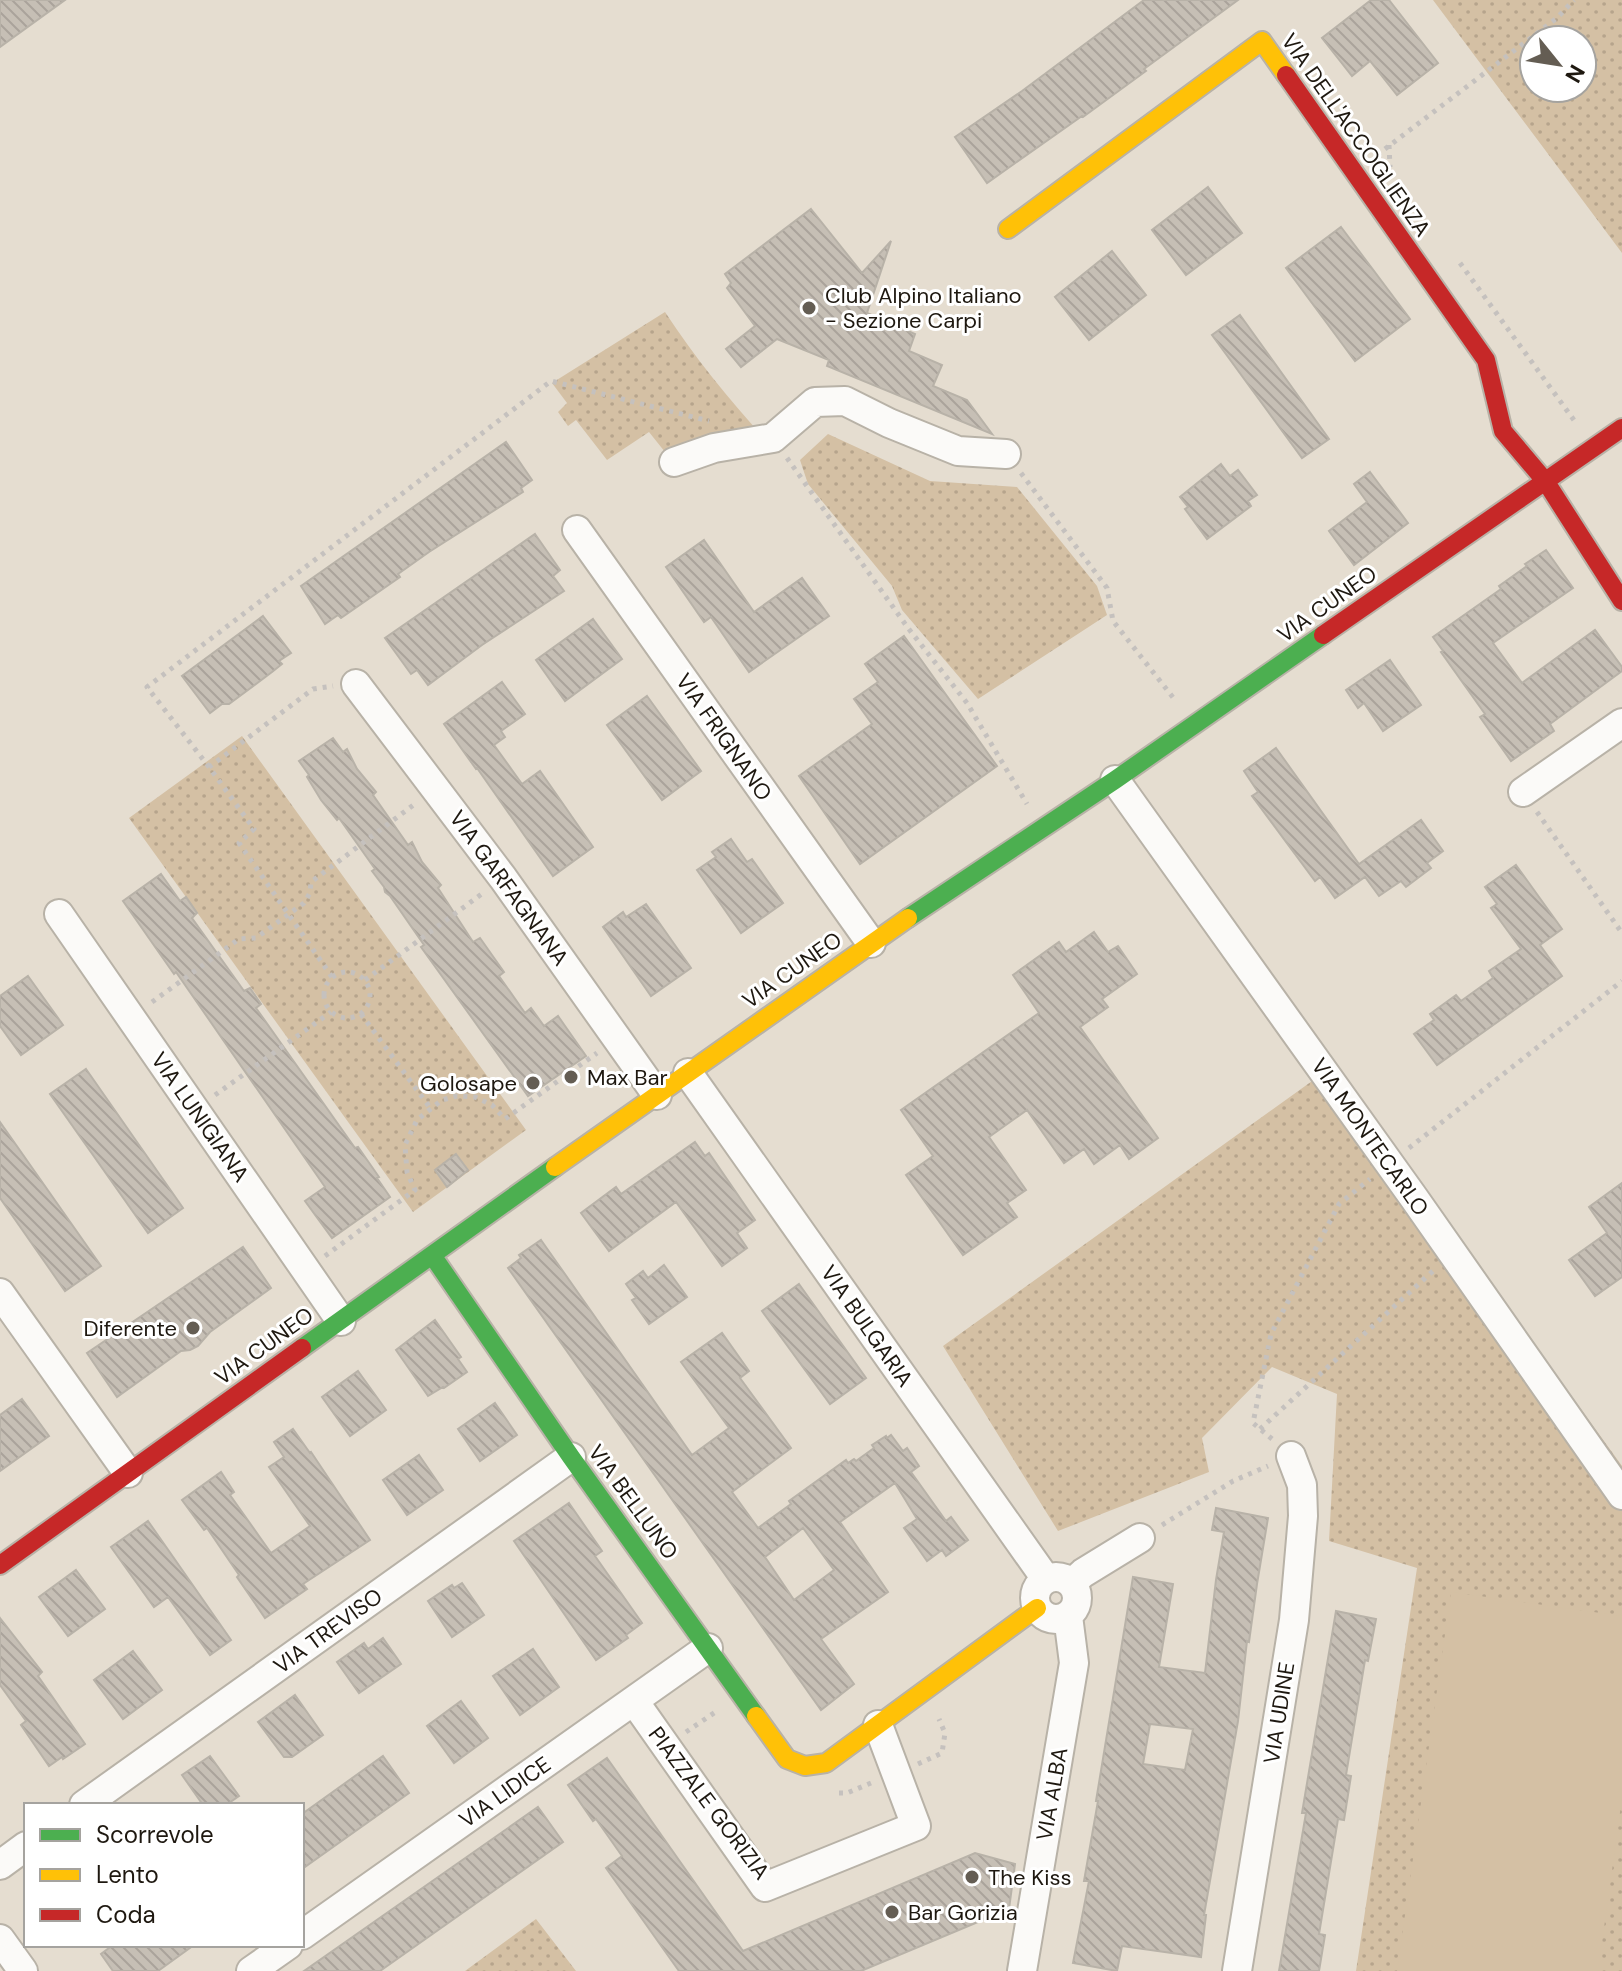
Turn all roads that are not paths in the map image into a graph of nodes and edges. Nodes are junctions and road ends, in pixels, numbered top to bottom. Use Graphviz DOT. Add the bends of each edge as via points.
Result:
graph roads {
  1 [pos="1008,229"];
  2 [pos="1622,428"];
  3 [pos="1006,454"];
  4 [pos="674,462"];
  5 [pos="1546,482"];
  6 [pos="577,530"];
  7 [pos="1622,601"];
  8 [pos="356,684"];
  9 [pos="1622,723"];
  10 [pos="1115,780"];
  11 [pos="1523,792"];
  12 [pos="59,914"];
  13 [pos="871,943"];
  14 [pos="688,1073"];
  15 [pos="657,1095"];
  16 [pos="432,1255"];
  17 [pos="0,1293"];
  18 [pos="341,1321"];
  19 [pos="1291,1456"];
  20 [pos="571,1457"];
  21 [pos="128,1473"];
  22 [pos="1622,1495"];
  23 [pos="1140,1538"];
  24 [pos="0,1565"];
  25 [pos="1059,1581"];
  26 [pos="1037,1608"];
  27 [pos="1068,1616"];
  28 [pos="708,1648"];
  29 [pos="634,1701"];
  30 [pos="878,1725"];
  31 [pos="87,1803"];
  32 [pos="24,1847"];
  33 [pos="0,1865"];
  34 [pos="304,1934"];
  35 [pos="0,1939"];
  36 [pos="285,1947"];
  37 [pos="23,1971"];
  38 [pos="251,1971"];
  39 [pos="1022,1971"];
  40 [pos="1237,1971"];
  1 -- 5 [label="street, VIA DELL'ACCOGLIENZA" via="1262,41 1486,360 1503,431"];
  2 -- 5 [label="street, VIA CUNEO"];
  3 -- 4 [label="street" via="958,451 845,401 815,402 773,438 714,448"];
  5 -- 7 [label="street, VIA DELL'ACCOGLIENZA"];
  5 -- 10 [label="street, VIA CUNEO"];
  6 -- 13 [label="street, VIA FRIGNANO"];
  8 -- 15 [label="street, VIA GARFAGNANA"];
  9 -- 11 [label="street"];
  10 -- 13 [label="street, VIA CUNEO"];
  10 -- 22 [label="street, VIA MONTECARLO"];
  12 -- 18 [label="street, VIA LUNIGIANA"];
  13 -- 14 [label="street, VIA CUNEO"];
  14 -- 15 [label="street, VIA CUNEO"];
  14 -- 25 [label="street, VIA BULGARIA"];
  15 -- 16 [label="street, VIA CUNEO"];
  16 -- 18 [label="street, VIA CUNEO"];
  16 -- 20 [label="street, VIA BELLUNO"];
  17 -- 21 [label="street"];
  18 -- 21 [label="street, VIA CUNEO"];
  19 -- 40 [label="street, VIA UDINE" via="1302,1485 1303,1516 1294,1620"];
  20 -- 28 [label="street, VIA BELLUNO"];
  20 -- 31 [label="street, VIA TREVISO"];
  21 -- 24 [label="street, VIA CUNEO"];
  23 -- 25 [label="street" via="1083,1573"];
  25 -- 26 [label="street" via="1041,1583 1035,1595"];
  25 -- 27 [label="street" via="1076,1590 1077,1604"];
  26 -- 27 [label="street" via="1053,1619"];
  26 -- 30 [label="street"];
  27 -- 39 [label="street, VIA ALBA" via="1074,1663"];
  28 -- 29 [label="street, VIA LIDICE"];
  28 -- 30 [label="street, VIA BELLUNO" via="787,1759 805,1766 826,1763"];
  29 -- 30 [label="street, PIAZZALE GORIZIA" via="765,1887 916,1826"];
  29 -- 34 [label="street, VIA LIDICE"];
  32 -- 33 [label="street"];
  35 -- 37 [label="street"];
  36 -- 38 [label="street"];
}
